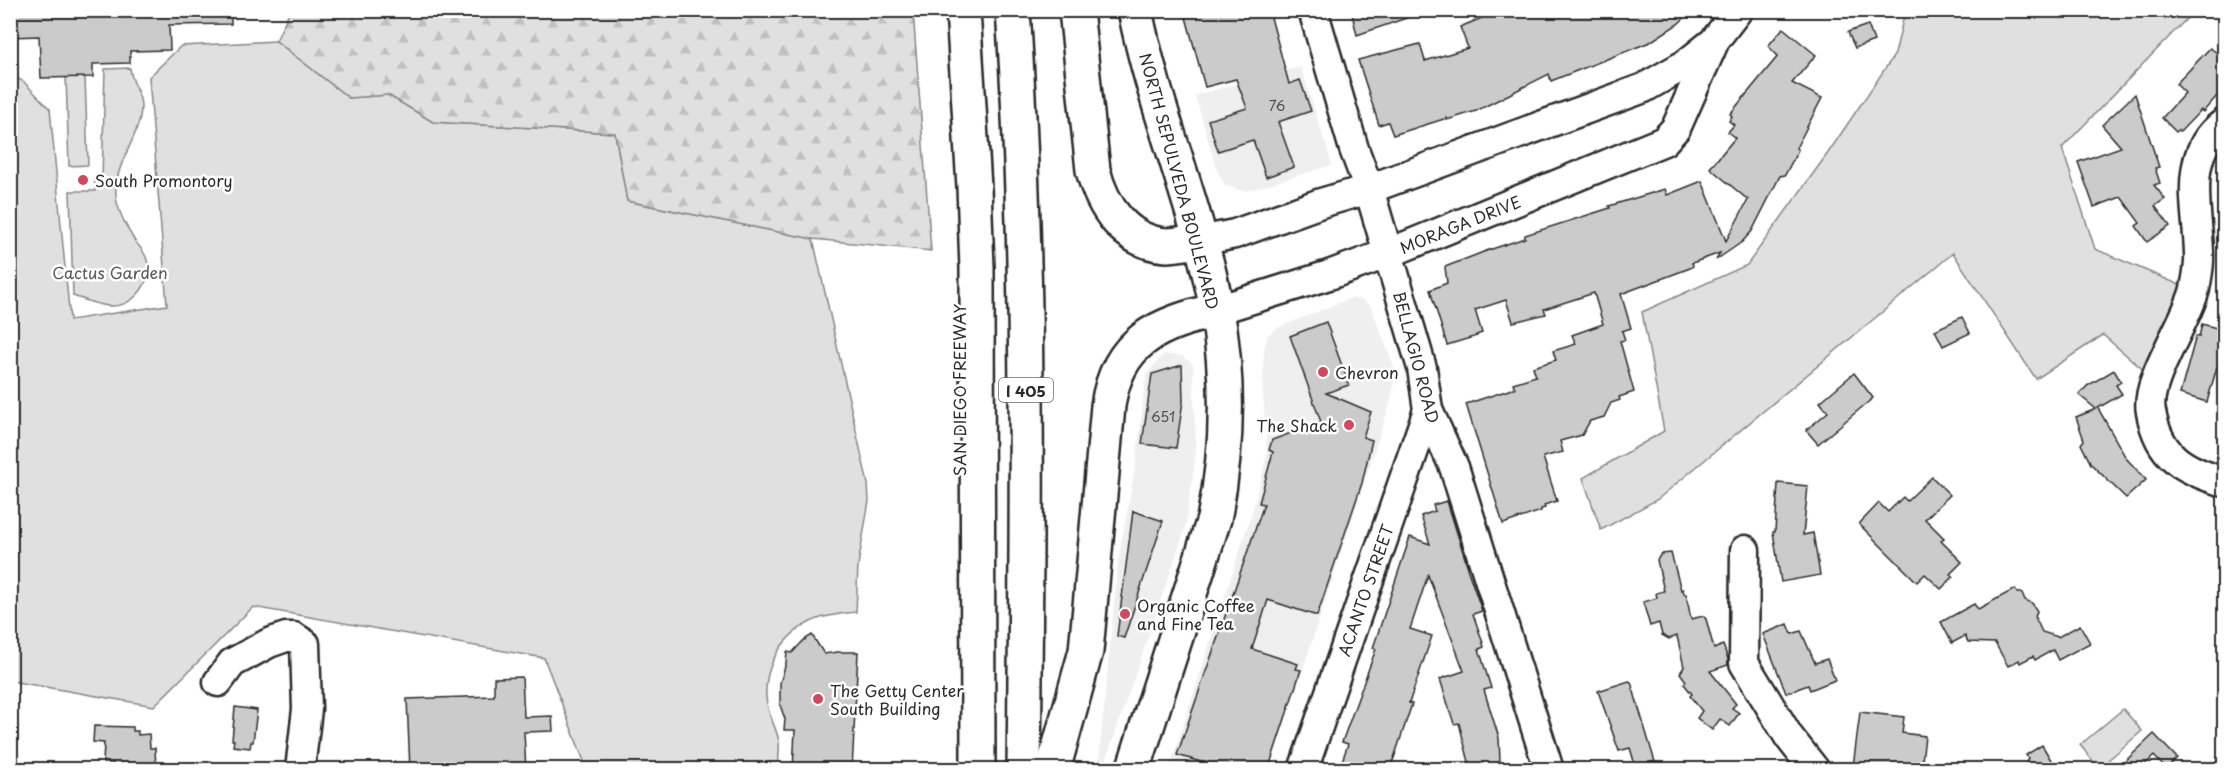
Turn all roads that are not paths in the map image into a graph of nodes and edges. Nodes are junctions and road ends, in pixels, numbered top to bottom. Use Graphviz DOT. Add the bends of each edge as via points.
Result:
graph roads {
  1 [pos="944,10"];
  2 [pos="963,10"];
  3 [pos="1013,10"];
  4 [pos="1076,10"];
  5 [pos="1135,10"];
  6 [pos="1313,10"];
  7 [pos="1738,10"];
  8 [pos="1714,40"];
  9 [pos="1654,83"];
  10 [pos="1684,110"];
  11 [pos="2224,123"];
  12 [pos="1369,189"];
  13 [pos="1200,241"];
  14 [pos="1389,254"];
  15 [pos="1216,310"];
  16 [pos="1428,410"];
  17 [pos="2224,482"];
  18 [pos="1745,550"];
  19 [pos="218,682"];
  20 [pos="300,770"];
  21 [pos="960,770"];
  22 [pos="978,770"];
  23 [pos="1024,770"];
  24 [pos="1053,770"];
  25 [pos="1133,770"];
  26 [pos="1303,770"];
  27 [pos="1549,770"];
  28 [pos="1815,770"];
  1 -- 21 [label="main road, SAN DIEGO FREEWAY" via="958,244"];
  2 -- 22 [label="main road" via="977,268"];
  3 -- 23 [label="main road, I 405" via="1026,277"];
  4 -- 13 [label="main road" via="1093,170 1103,201 1123,226 1138,237 1166,245"];
  5 -- 13 [label="main road, NORTH SEPULVEDA BOULEVARD" via="1149,74"];
  6 -- 12 [label="street, BELLAGIO ROAD"];
  7 -- 8 [label="street, MORAGA DRIVE"];
  8 -- 9 [label="street, MORAGA DRIVE" via="1686,64"];
  8 -- 10 [label="street, MORAGA DRIVE"];
  9 -- 10 [label="street" via="1668,89"];
  9 -- 12 [label="street, MORAGA DRIVE"];
  10 -- 14 [label="street, MORAGA DRIVE" via="1676,128 1664,141"];
  11 -- 17 [label="street" via="2200,154 2194,185 2200,256 2194,291 2155,380 2150,409 2157,439 2179,463"];
  12 -- 13 [label="street, MORAGA DRIVE" via="1234,234"];
  12 -- 14 [label="street, BELLAGIO ROAD"];
  13 -- 15 [label="main road, NORTH SEPULVEDA BOULEVARD"];
  14 -- 15 [label="street, MORAGA DRIVE"];
  14 -- 16 [label="street, BELLAGIO ROAD" via="1422,368"];
  15 -- 24 [label="main road" via="1183,318 1153,332 1130,352 1114,376 1086,651"];
  15 -- 25 [label="main road, NORTH SEPULVEDA BOULEVARD" via="1226,401 1220,492"];
  16 -- 26 [label="street, ACANTO STREET"];
  16 -- 27 [label="street, BELLAGIO ROAD" via="1454,466"];
  18 -- 28 [label="street" via="1744,663 1789,737"];
  19 -- 20 [label="street" via="232,663 270,643 294,637 305,644 307,709"];
}
